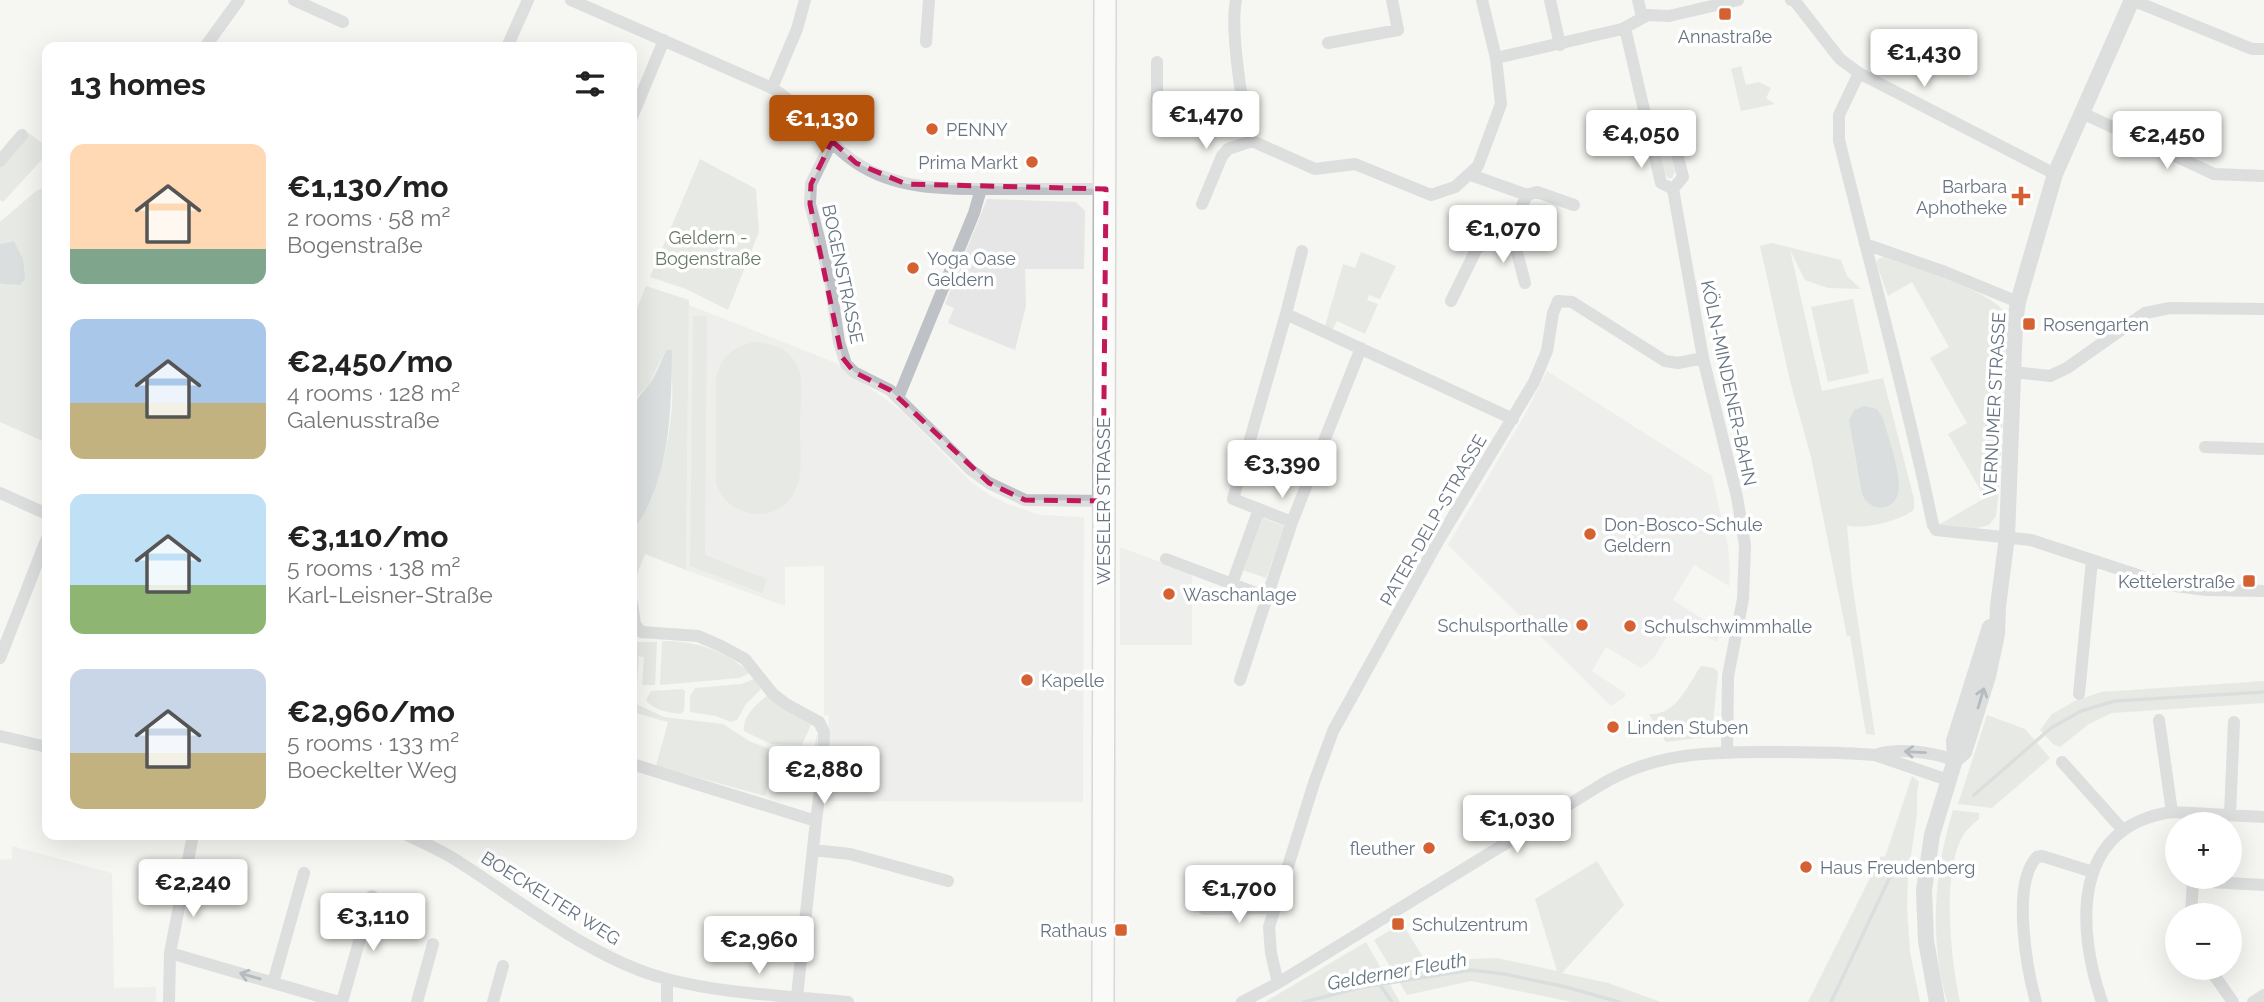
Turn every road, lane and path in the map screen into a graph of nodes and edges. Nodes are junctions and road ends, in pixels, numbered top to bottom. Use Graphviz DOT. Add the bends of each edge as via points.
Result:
graph roads {
  1 [pos="239,0"];
  2 [pos="294,0"];
  3 [pos="528,0"];
  4 [pos="571,0"];
  5 [pos="805,0"];
  6 [pos="929,0"];
  7 [pos="1105,0"];
  8 [pos="1237,0"];
  9 [pos="1392,0"];
  10 [pos="1482,0"];
  11 [pos="1550,0"];
  12 [pos="1638,0"];
  13 [pos="1738,0"];
  14 [pos="1793,0"];
  15 [pos="2132,0"];
  16 [pos="1705,4"];
  17 [pos="1645,16"];
  18 [pos="343,22"];
  19 [pos="1625,28"];
  20 [pos="664,40"];
  21 [pos="209,42"];
  22 [pos="509,42"];
  23 [pos="926,42"];
  24 [pos="1328,43"];
  25 [pos="1560,45"];
  26 [pos="2264,49"];
  27 [pos="1496,58"];
  28 [pos="1157,62"];
  29 [pos="1859,73"];
  30 [pos="772,88"];
  31 [pos="1243,100"];
  32 [pos="637,105"];
  33 [pos="2082,113"];
  34 [pos="1647,123"];
  35 [pos="22,135"];
  36 [pos="831,141"];
  37 [pos="1252,141"];
  38 [pos="0,161"];
  39 [pos="2055,174"];
  40 [pos="1471,175"];
  41 [pos="2264,176"];
  42 [pos="981,189"];
  43 [pos="1105,189"];
  44 [pos="1673,190"];
  45 [pos="1527,195"];
  46 [pos="1202,204"];
  47 [pos="1574,205"];
  48 [pos="1509,235"];
  49 [pos="1864,244"];
  50 [pos="1302,251"];
  51 [pos="1525,283"];
  52 [pos="1451,301"];
  53 [pos="2018,302"];
  54 [pos="2264,309"];
  55 [pos="1286,314"];
  56 [pos="1362,348"];
  57 [pos="1703,358"];
  58 [pos="2013,372"];
  59 [pos="898,398"];
  60 [pos="1513,419"];
  61 [pos="2205,447"];
  62 [pos="2264,449"];
  63 [pos="0,493"];
  64 [pos="1103,501"];
  65 [pos="1259,509"];
  66 [pos="42,512"];
  67 [pos="1292,522"];
  68 [pos="2007,537"];
  69 [pos="42,551"];
  70 [pos="1166,559"];
  71 [pos="2092,560"];
  72 [pos="1231,584"];
  73 [pos="2264,591"];
  74 [pos="1267,597"];
  75 [pos="637,627"];
  76 [pos="0,658"];
  77 [pos="1240,680"];
  78 [pos="2079,694"];
  79 [pos="2159,720"];
  80 [pos="2234,722"];
  81 [pos="0,736"];
  82 [pos="42,746"];
  83 [pos="1727,752"];
  84 [pos="1875,755"];
  85 [pos="1955,760"];
  86 [pos="2062,762"];
  87 [pos="637,766"];
  88 [pos="1948,780"];
  89 [pos="2172,812"];
  90 [pos="2230,812"];
  91 [pos="2165,813"];
  92 [pos="2242,815"];
  93 [pos="2264,817"];
  94 [pos="816,821"];
  95 [pos="2122,830"];
  96 [pos="192,840"];
  97 [pos="417,840"];
  98 [pos="813,850"];
  99 [pos="2093,872"];
  100 [pos="304,873"];
  101 [pos="948,881"];
  102 [pos="2264,885"];
  103 [pos="372,895"];
  104 [pos="2192,903"];
  105 [pos="1273,908"];
  106 [pos="1204,909"];
  107 [pos="433,944"];
  108 [pos="170,953"];
  109 [pos="503,966"];
  110 [pos="667,979"];
  111 [pos="2217,980"];
  112 [pos="273,983"];
  113 [pos="1278,983"];
  114 [pos="2264,995"];
  115 [pos="797,996"];
  116 [pos="169,1002"];
  117 [pos="341,1002"];
  118 [pos="417,1002"];
  119 [pos="493,1002"];
  120 [pos="667,1002"];
  121 [pos="848,1002"];
  122 [pos="1103,1002"];
  123 [pos="1242,1002"];
  124 [pos="1937,1002"];
  125 [pos="2036,1002"];
  126 [pos="2102,1002"];
  127 [pos="2233,1002"];
  128 [pos="2253,1002"];
  1 -- 21 [label="street"];
  2 -- 18 [label="street"];
  3 -- 22 [label="street"];
  4 -- 20 [label="street"];
  5 -- 30 [label="street"];
  6 -- 23 [label="street"];
  7 -- 43 [label="main road, WESELER STRASSE"];
  8 -- 31 [label="street" via="1233,18"];
  9 -- 24 [label="street" via="1398,30"];
  10 -- 27 [label="street"];
  11 -- 25 [label="street"];
  12 -- 17 [label="street"];
  13 -- 16 [label="street"];
  14 -- 29 [label="street" via="1840,59"];
  15 -- 26 [label="street" via="2252,49"];
  15 -- 33 [label="street, VERNUMER STRASSE"];
  16 -- 17 [label="street" via="1668,16"];
  17 -- 19 [label="street"];
  19 -- 25 [label="street"];
  19 -- 34 [label="street, KÖLN-MINDENER-BAHN"];
  20 -- 30 [label="street"];
  20 -- 32 [label="street"];
  25 -- 27 [label="street"];
  27 -- 40 [label="street" via="1501,104"];
  28 -- 31 [label="street" via="1157,99"];
  29 -- 39 [label="street"];
  29 -- 49 [label="street" via="1837,129"];
  30 -- 36 [label="street" via="800,108"];
  31 -- 37 [label="street"];
  33 -- 39 [label="street, VERNUMER STRASSE"];
  33 -- 41 [label="street" via="2214,174"];
  34 -- 44 [label="street, KÖLN-MINDENER-BAHN" via="1661,183"];
  34 -- 44 [label="street, KÖLN-MINDENER-BAHN" via="1670,127 1683,177"];
  35 -- 38 [label="street"];
  36 -- 42 [label="street" via="856,163 888,179 925,187"];
  36 -- 59 [label="street, BOGENSTRASSE" via="811,184 810,204 830,280 842,357 854,372"];
  37 -- 40 [label="street" via="1315,169 1355,164 1431,195 1455,187"];
  37 -- 46 [label="street" via="1228,149 1222,156"];
  39 -- 53 [label="street, VERNUMER STRASSE"];
  40 -- 45 [label="street"];
  42 -- 43 [label="street"];
  42 -- 59 [label="street"];
  43 -- 64 [label="main road, WESELER STRASSE"];
  44 -- 57 [label="street, KÖLN-MINDENER-BAHN"];
  45 -- 47 [label="street" via="1537,192"];
  45 -- 48 [label="street"];
  48 -- 51 [label="street"];
  48 -- 52 [label="street" via="1477,248"];
  49 -- 53 [label="street"];
  49 -- 68 [label="street" via="1933,525 1941,532"];
  50 -- 55 [label="street"];
  53 -- 58 [label="street, VERNUMER STRASSE"];
  54 -- 58 [label="street" via="2170,307 2145,313 2050,376"];
  55 -- 56 [label="street"];
  55 -- 65 [label="street" via="1233,499"];
  56 -- 60 [label="street"];
  56 -- 67 [label="street"];
  57 -- 60 [label="street, PATER-DELP-STRASSE" via="1665,361 1572,302 1561,300 1555,308 1544,362"];
  57 -- 83 [label="street, KÖLN-MINDENER-BAHN" via="1745,545 1743,599 1728,676"];
  58 -- 68 [label="street, VERNUMER STRASSE"];
  59 -- 64 [label="street, BOGENSTRASSE" via="971,470 1020,498"];
  60 -- 105 [label="street, PATER-DELP-STRASSE" via="1437,543 1338,721"];
  61 -- 62 [label="street"];
  63 -- 66 [label="street"];
  64 -- 122 [label="main road, WESELER STRASSE"];
  65 -- 67 [label="street"];
  65 -- 72 [label="street"];
  67 -- 74 [label="street"];
  68 -- 71 [label="street"];
  68 -- 85 [label="street, VERNUMER STRASSE" via="1988,676 1964,752"];
  69 -- 76 [label="street"];
  70 -- 72 [label="street"];
  71 -- 73 [label="street" via="2168,585"];
  71 -- 78 [label="street"];
  72 -- 74 [label="street"];
  74 -- 77 [label="street"];
  75 -- 94 [label="street" via="641,632 691,634 721,646 745,659 773,694 819,722 824,732 824,768"];
  79 -- 89 [label="street"];
  80 -- 90 [label="street"];
  81 -- 82 [label="street"];
  83 -- 84 [label="street"];
  83 -- 113 [label="street" via="1674,756 1616,776"];
  85 -- 84 [label="street, one-way" via="1917,752"];
  84 -- 88 [label="street"];
  85 -- 88 [label="street, VERNUMER STRASSE"];
  86 -- 95 [label="street"];
  87 -- 94 [label="street"];
  88 -- 124 [label="street, VERNUMER STRASSE" via="1924,890 1926,941"];
  91 -- 95 [label="street" via="2144,817"];
  92 -- 93 [label="street"];
  94 -- 98 [label="street"];
  95 -- 99 [label="street" via="2102,851"];
  96 -- 108 [label="street"];
  97 -- 110 [label="street, BOECKELTER WEG" via="456,860 541,918 620,961"];
  98 -- 101 [label="street" via="850,854"];
  98 -- 115 [label="street"];
  99 -- 125 [label="street" via="2042,856 2030,868 2023,933"];
  99 -- 126 [label="street" via="2087,939"];
  100 -- 112 [label="street"];
  102 -- 104 [label="street" via="2193,881"];
  103 -- 117 [label="street"];
  105 -- 106 [label="street"];
  105 -- 113 [label="street, PATER-DELP-STRASSE" via="1269,940"];
  107 -- 118 [label="street"];
  112 -- 108 [label="street, one-way"];
  108 -- 116 [label="street"];
  109 -- 119 [label="street"];
  110 -- 115 [label="street, BOECKELTER WEG"];
  110 -- 120 [label="street"];
  111 -- 127 [label="street"];
  112 -- 117 [label="street"];
  113 -- 123 [label="street"];
  114 -- 128 [label="street"];
  115 -- 121 [label="street, BOECKELTER WEG"];
}
